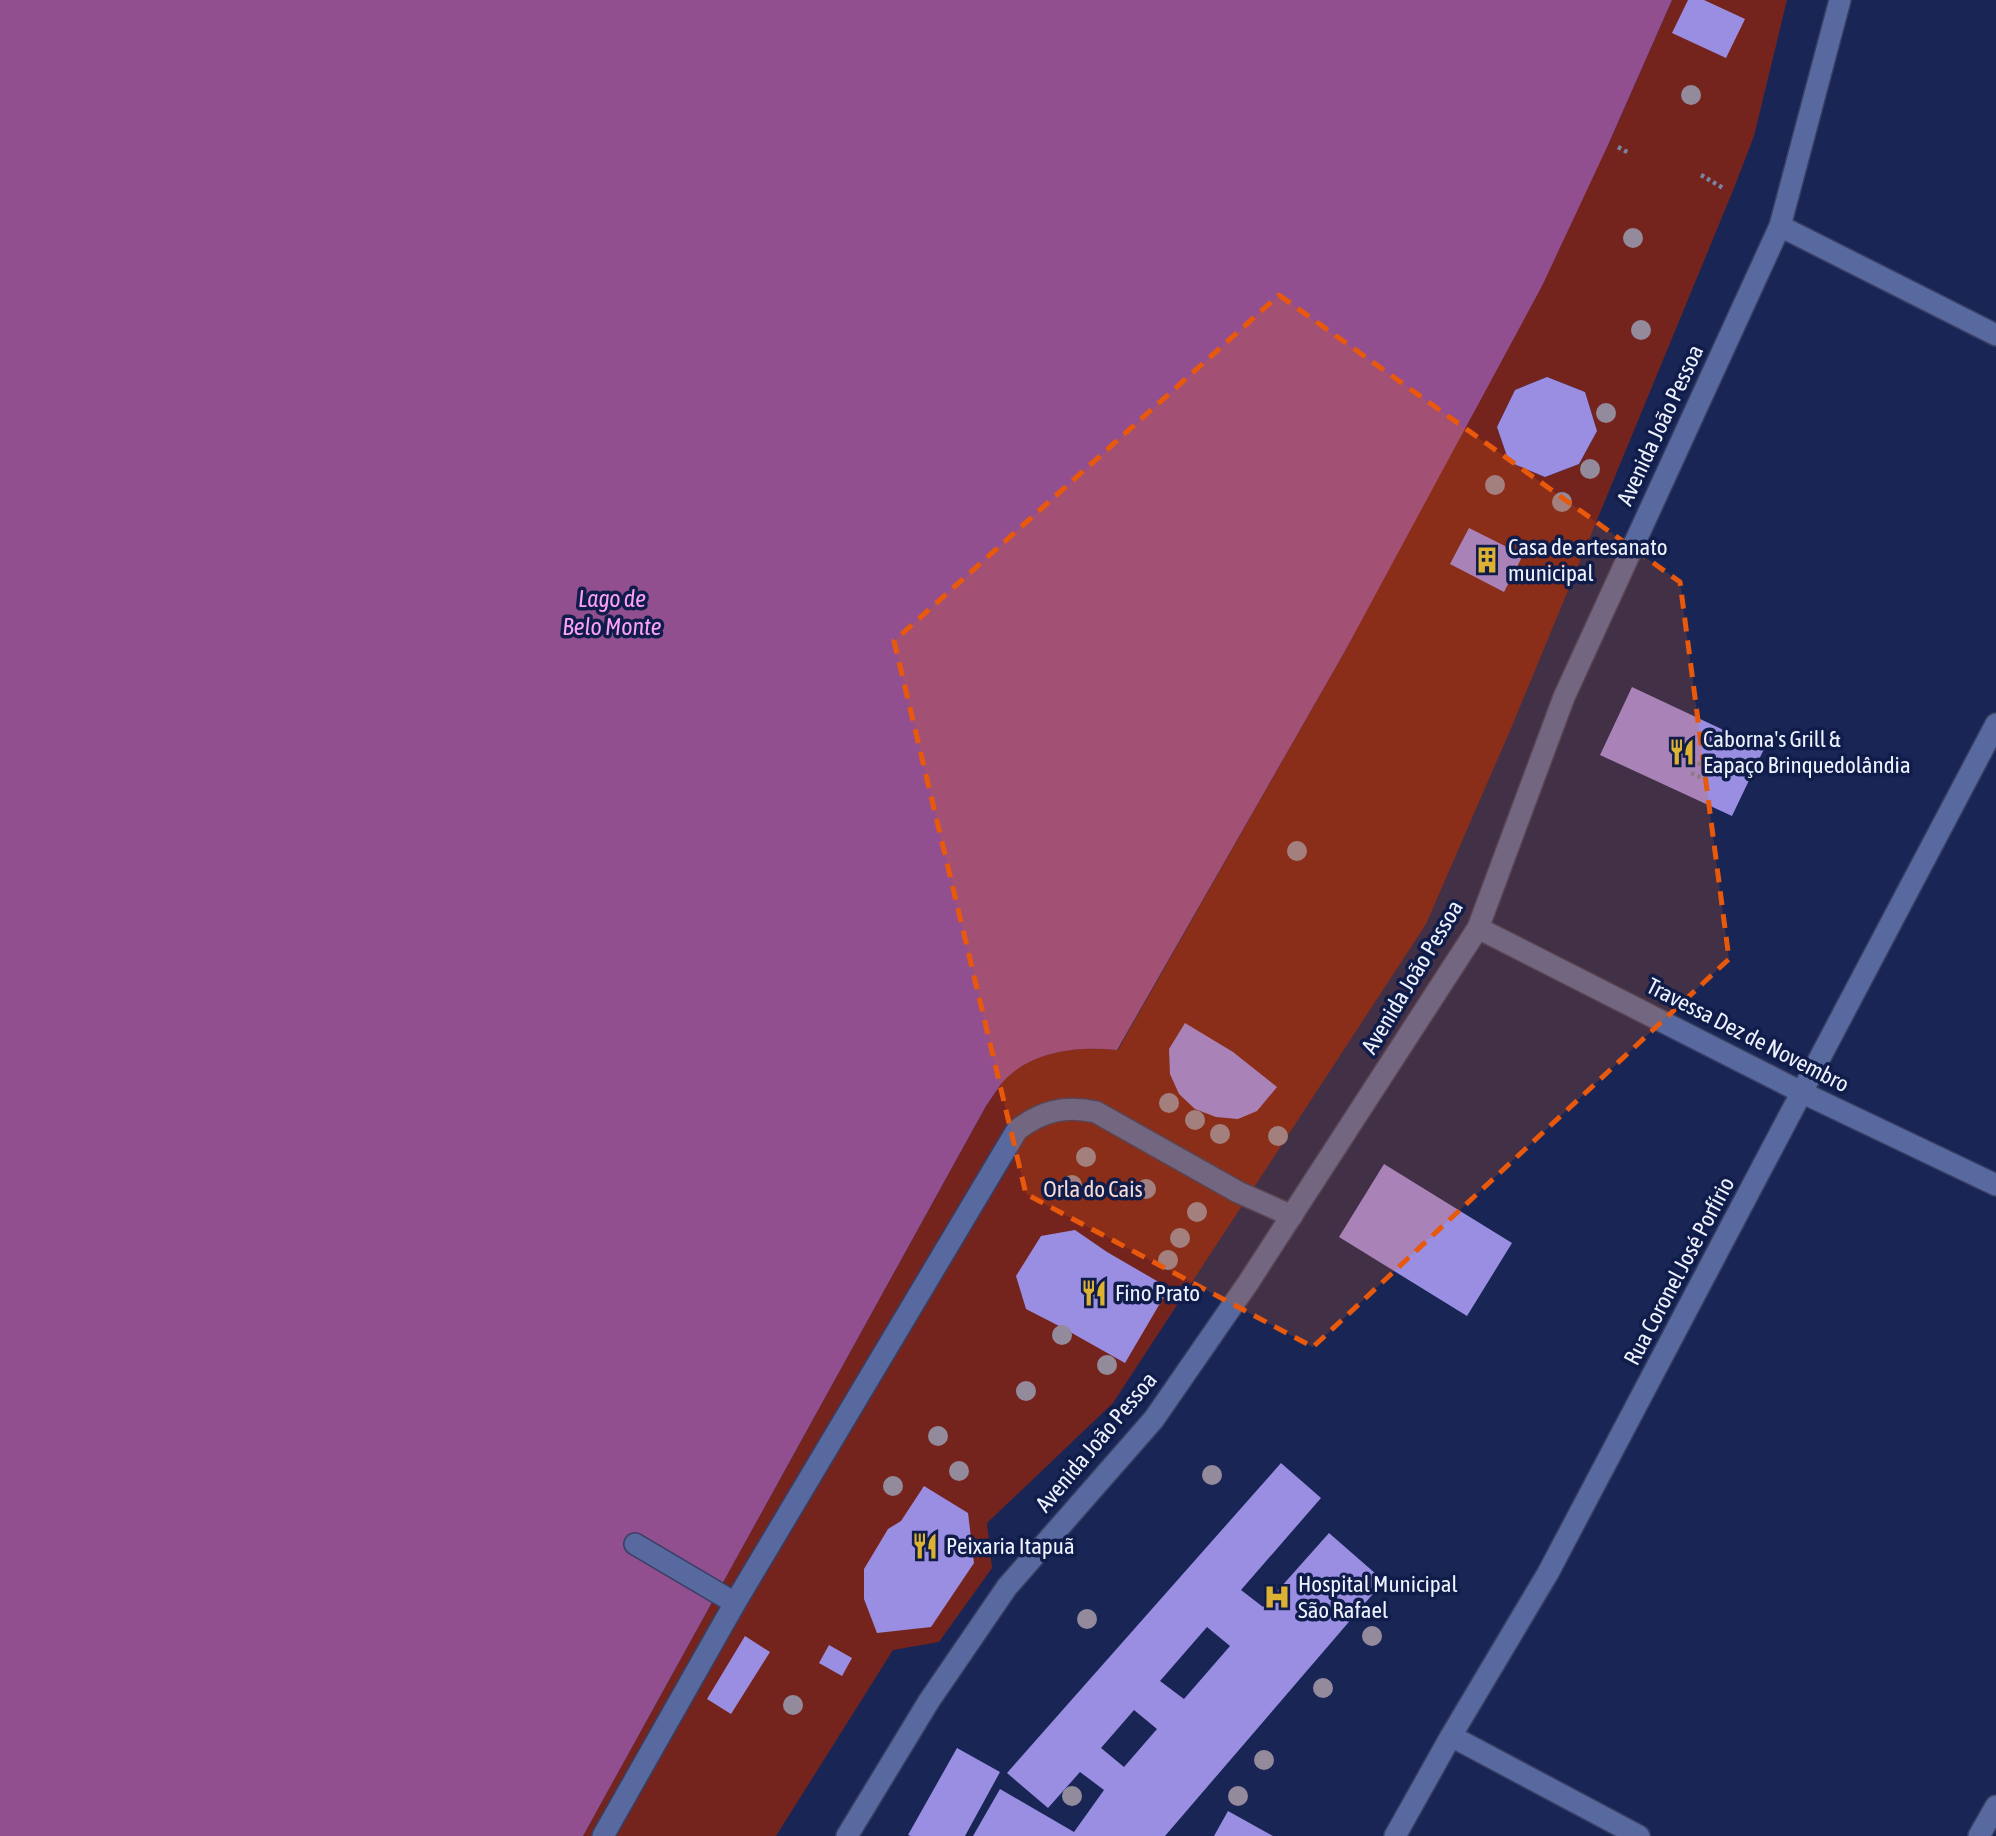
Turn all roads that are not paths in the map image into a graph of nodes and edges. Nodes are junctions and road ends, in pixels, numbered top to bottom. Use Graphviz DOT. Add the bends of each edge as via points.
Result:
graph roads {
  1 [pos="1840,0"];
  2 [pos="1780,226"];
  3 [pos="1996,335"];
  4 [pos="1996,724"];
  5 [pos="1478,928"];
  6 [pos="1803,1093"];
  7 [pos="1996,1185"];
  8 [pos="1292,1216"];
  9 [pos="635,1544"];
  10 [pos="735,1603"];
  11 [pos="1451,1736"];
  12 [pos="1996,1806"];
  13 [pos="603,1836"];
  14 [pos="846,1836"];
  15 [pos="1395,1836"];
  16 [pos="1639,1836"];
  17 [pos="1979,1836"];
  1 -- 2 [label="street, Avenida João Pessoa"];
  2 -- 3 [label="street"];
  2 -- 5 [label="street, Avenida João Pessoa" via="1564,697"];
  4 -- 6 [label="street, Rua Coronel José Porfírio"];
  5 -- 6 [label="street, Travessa Dez de Novembro"];
  5 -- 8 [label="street, Avenida João Pessoa"];
  6 -- 7 [label="street, Travessa Dez de Novembro"];
  6 -- 11 [label="street, Rua Coronel José Porfírio" via="1548,1573"];
  8 -- 10 [label="street" via="1238,1192 1096,1112 1065,1108 1034,1117 1017,1130"];
  8 -- 14 [label="street, Avenida João Pessoa" via="1154,1419 1007,1587 929,1701"];
  9 -- 10 [label="street"];
  10 -- 13 [label="street"];
  11 -- 15 [label="street, Rua Coronel José Porfírio"];
  11 -- 16 [label="street"];
  12 -- 17 [label="street"];
}
